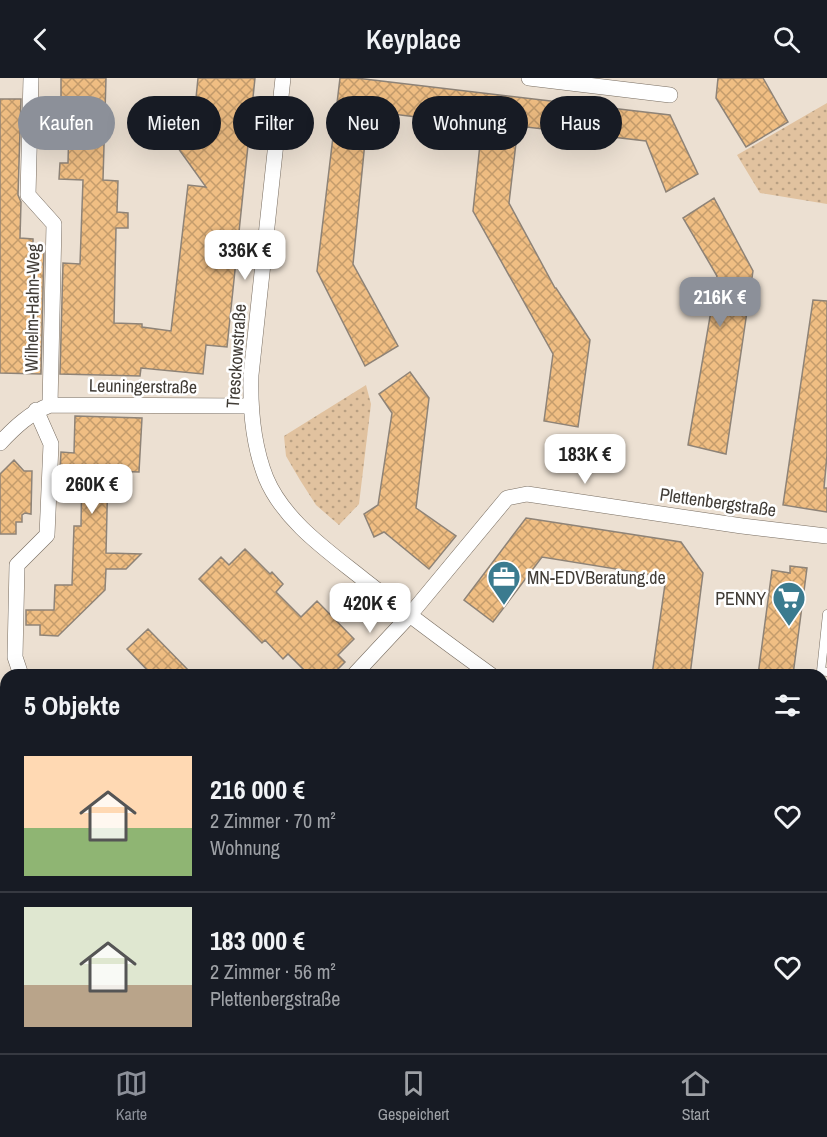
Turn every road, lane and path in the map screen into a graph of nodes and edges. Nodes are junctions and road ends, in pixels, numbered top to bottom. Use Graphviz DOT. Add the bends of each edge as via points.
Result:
graph roads {
  1 [pos="31,78"];
  2 [pos="283,78"];
  3 [pos="529,78"];
  4 [pos="670,95"];
  5 [pos="250,406"];
  6 [pos="43,408"];
  7 [pos="0,443"];
  8 [pos="827,536"];
  9 [pos="827,614"];
  10 [pos="410,616"];
  11 [pos="19,669"];
  12 [pos="360,669"];
  13 [pos="483,669"];
  14 [pos="820,669"];
  1 -- 6 [label="street, Wilhelm-Hahn-Weg" via="28,195 54,224"];
  2 -- 5 [label="street, Tresckowstraße"];
  3 -- 4 [label="street"];
  5 -- 6 [label="street, Leuningerstraße"];
  5 -- 10 [label="street, Tresckowstraße" via="267,479 288,513 311,537"];
  6 -- 7 [label="street" via="17,425"];
  6 -- 11 [label="street" via="51,444 47,535 17,565 15,657"];
  8 -- 10 [label="street, Plettenbergstraße" via="527,494 507,498"];
  9 -- 14 [label="lane"];
  10 -- 12 [label="street, Plettenbergstraße"];
  10 -- 13 [label="street, Tresckowstraße"];
}
